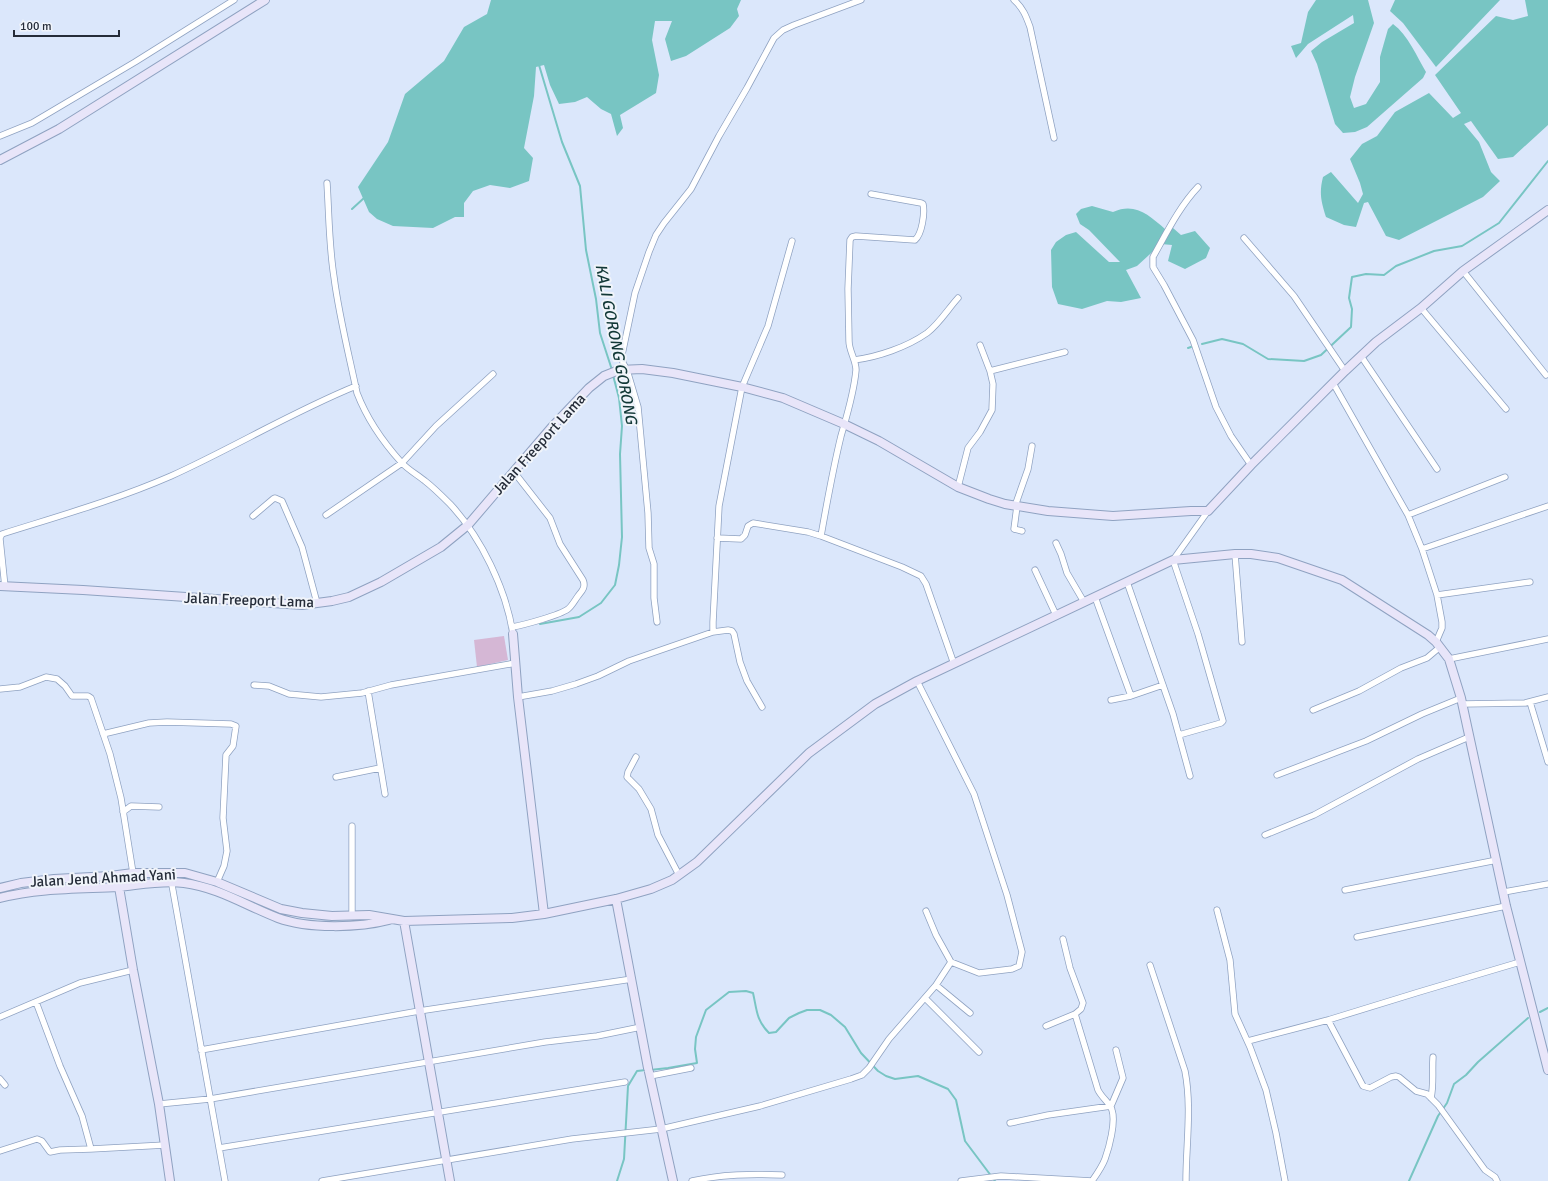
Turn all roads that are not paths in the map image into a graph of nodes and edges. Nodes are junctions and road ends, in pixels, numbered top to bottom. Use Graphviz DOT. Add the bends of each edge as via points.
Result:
graph roads {
  1 [pos="234,0"];
  2 [pos="265,0"];
  3 [pos="861,0"];
  4 [pos="1014,0"];
  5 [pos="0,136"];
  6 [pos="1054,138"];
  7 [pos="0,160"];
  8 [pos="327,183"];
  9 [pos="1198,187"];
  10 [pos="871,194"];
  11 [pos="1548,210"];
  12 [pos="1244,238"];
  13 [pos="792,241"];
  14 [pos="1463,271"];
  15 [pos="958,298"];
  16 [pos="1421,308"];
  17 [pos="980,345"];
  18 [pos="1065,352"];
  19 [pos="1361,356"];
  20 [pos="854,360"];
  21 [pos="623,370"];
  22 [pos="1345,370"];
  23 [pos="990,371"];
  24 [pos="493,374"];
  25 [pos="1546,375"];
  26 [pos="1332,383"];
  27 [pos="356,386"];
  28 [pos="742,387"];
  29 [pos="1506,409"];
  30 [pos="844,424"];
  31 [pos="1032,446"];
  32 [pos="402,463"];
  33 [pos="1251,465"];
  34 [pos="1437,469"];
  35 [pos="514,472"];
  36 [pos="1505,477"];
  37 [pos="958,487"];
  38 [pos="1016,506"];
  39 [pos="1548,506"];
  40 [pos="1208,511"];
  41 [pos="326,515"];
  42 [pos="1408,515"];
  43 [pos="253,516"];
  44 [pos="468,525"];
  45 [pos="1022,531"];
  46 [pos="821,536"];
  47 [pos="0,538"];
  48 [pos="717,538"];
  49 [pos="0,542"];
  50 [pos="1056,543"];
  51 [pos="1422,549"];
  52 [pos="1235,554"];
  53 [pos="1173,560"];
  54 [pos="1035,570"];
  55 [pos="1127,582"];
  56 [pos="1530,582"];
  57 [pos="3,587"];
  58 [pos="1437,595"];
  59 [pos="1095,597"];
  60 [pos="1084,602"];
  61 [pos="317,603"];
  62 [pos="1056,615"];
  63 [pos="657,622"];
  64 [pos="513,630"];
  65 [pos="713,632"];
  66 [pos="1548,639"];
  67 [pos="1242,642"];
  68 [pos="1438,644"];
  69 [pos="1449,660"];
  70 [pos="516,663"];
  71 [pos="954,664"];
  72 [pos="917,681"];
  73 [pos="254,685"];
  74 [pos="1163,685"];
  75 [pos="0,689"];
  76 [pos="368,691"];
  77 [pos="1131,696"];
  78 [pos="518,697"];
  79 [pos="1548,697"];
  80 [pos="1111,700"];
  81 [pos="1462,701"];
  82 [pos="1530,702"];
  83 [pos="762,707"];
  84 [pos="1314,710"];
  85 [pos="103,734"];
  86 [pos="1179,735"];
  87 [pos="1469,737"];
  88 [pos="636,758"];
  89 [pos="1548,762"];
  90 [pos="380,768"];
  91 [pos="1277,775"];
  92 [pos="1190,776"];
  93 [pos="336,777"];
  94 [pos="385,794"];
  95 [pos="159,806"];
  96 [pos="123,812"];
  97 [pos="352,826"];
  98 [pos="1265,835"];
  99 [pos="1497,860"];
  100 [pos="133,873"];
  101 [pos="170,874"];
  102 [pos="679,875"];
  103 [pos="217,882"];
  104 [pos="172,883"];
  105 [pos="1548,884"];
  106 [pos="119,887"];
  107 [pos="0,888"];
  108 [pos="1345,890"];
  109 [pos="1504,892"];
  110 [pos="0,898"];
  111 [pos="616,899"];
  112 [pos="1506,906"];
  113 [pos="1217,910"];
  114 [pos="926,911"];
  115 [pos="544,914"];
  116 [pos="352,916"];
  117 [pos="392,919"];
  118 [pos="404,921"];
  119 [pos="1357,937"];
  120 [pos="1063,939"];
  121 [pos="951,962"];
  122 [pos="1520,962"];
  123 [pos="1150,965"];
  124 [pos="133,970"];
  125 [pos="632,979"];
  126 [pos="936,985"];
  127 [pos="925,998"];
  128 [pos="36,1002"];
  129 [pos="419,1011"];
  130 [pos="970,1013"];
  131 [pos="1075,1014"];
  132 [pos="0,1017"];
  133 [pos="1328,1020"];
  134 [pos="1046,1026"];
  135 [pos="641,1027"];
  136 [pos="1248,1041"];
  137 [pos="201,1050"];
  138 [pos="1116,1050"];
  139 [pos="979,1052"];
  140 [pos="1433,1057"];
  141 [pos="428,1062"];
  142 [pos="691,1068"];
  143 [pos="1548,1070"];
  144 [pos="649,1072"];
  145 [pos="0,1079"];
  146 [pos="625,1082"];
  147 [pos="5,1085"];
  148 [pos="1432,1098"];
  149 [pos="210,1099"];
  150 [pos="158,1104"];
  151 [pos="1111,1106"];
  152 [pos="438,1112"];
  153 [pos="1010,1123"];
  154 [pos="661,1129"];
  155 [pos="165,1145"];
  156 [pos="219,1148"];
  157 [pos="90,1149"];
  158 [pos="0,1151"];
  159 [pos="446,1160"];
  160 [pos="782,1175"];
  161 [pos="170,1181"];
  162 [pos="225,1181"];
  163 [pos="322,1181"];
  164 [pos="450,1181"];
  165 [pos="673,1181"];
  166 [pos="692,1181"];
  167 [pos="961,1181"];
  168 [pos="1092,1181"];
  169 [pos="1186,1181"];
  170 [pos="1285,1181"];
  171 [pos="1497,1181"];
  1 -- 5 [label="street" via="32,122"];
  2 -- 7 [label="street" via="59,129"];
  3 -- 21 [label="street" via="783,30 769,45 691,189 664,223 649,252 635,293 622,350"];
  4 -- 6 [label="street" via="1025,13 1030,27"];
  8 -- 27 [label="street" via="329,235 335,285"];
  9 -- 33 [label="street" via="1156,251 1153,267 1193,340 1221,419"];
  10 -- 20 [label="street" via="921,203 924,209 919,235 915,240 856,236 850,240 849,348"];
  11 -- 14 [label="street"];
  12 -- 22 [label="street" via="1294,296"];
  13 -- 28 [label="street" via="768,326"];
  14 -- 16 [label="street"];
  14 -- 25 [label="street"];
  15 -- 20 [label="street" via="928,332 918,338 878,355"];
  16 -- 19 [label="street"];
  16 -- 29 [label="street"];
  17 -- 23 [label="street"];
  18 -- 23 [label="street"];
  19 -- 22 [label="street"];
  19 -- 34 [label="street"];
  20 -- 30 [label="street" via="856,372"];
  21 -- 28 [label="street" via="642,369 673,373"];
  21 -- 35 [label="street, Jalan Freeport Lama" via="604,376 589,388"];
  21 -- 63 [label="street" via="638,407 649,548 654,564"];
  22 -- 26 [label="street"];
  23 -- 37 [label="street" via="993,384 992,410 968,448"];
  24 -- 32 [label="street" via="436,426"];
  26 -- 33 [label="street"];
  26 -- 42 [label="street"];
  27 -- 32 [label="street" via="361,403 377,432"];
  27 -- 47 [label="street" via="315,403 157,482 56,518 2,534"];
  28 -- 30 [label="street" via="783,398"];
  28 -- 48 [label="street" via="719,506"];
  30 -- 37 [label="street"];
  30 -- 46 [label="street"];
  31 -- 38 [label="street" via="1028,469"];
  32 -- 41 [label="street"];
  32 -- 44 [label="street" via="426,481"];
  33 -- 40 [label="street"];
  35 -- 44 [label="street, Jalan Freeport Lama"];
  35 -- 64 [label="street" via="550,518 560,544 583,580 584,586 565,611"];
  36 -- 42 [label="street"];
  37 -- 38 [label="street"];
  38 -- 40 [label="street" via="1113,516"];
  38 -- 45 [label="street" via="1014,530"];
  39 -- 51 [label="street"];
  40 -- 53 [label="street"];
  42 -- 51 [label="street"];
  43 -- 61 [label="street" via="273,499 282,501 302,547"];
  44 -- 61 [label="street, Jalan Freeport Lama" via="441,547 381,582 348,596"];
  44 -- 64 [label="street" via="503,592"];
  46 -- 48 [label="street" via="753,523 748,526 741,539"];
  46 -- 71 [label="street" via="921,576"];
  47 -- 49 [label="street"];
  48 -- 65 [label="street"];
  49 -- 57 [label="street" via="3,555"];
  50 -- 60 [label="street" via="1067,573"];
  51 -- 58 [label="street"];
  52 -- 53 [label="street"];
  52 -- 67 [label="street"];
  52 -- 68 [label="street" via="1278,558 1342,580"];
  53 -- 55 [label="street, Jalan Jend Ahmad Yani"];
  53 -- 86 [label="street" via="1223,718 1221,723"];
  54 -- 62 [label="street"];
  55 -- 59 [label="street, Jalan Jend Ahmad Yani"];
  55 -- 74 [label="street"];
  56 -- 58 [label="street"];
  57 -- 61 [label="street, Jalan Freeport Lama" via="286,604"];
  58 -- 68 [label="street" via="1442,625"];
  59 -- 60 [label="street, Jalan Jend Ahmad Yani"];
  59 -- 77 [label="street"];
  60 -- 62 [label="street, Jalan Jend Ahmad Yani"];
  62 -- 71 [label="street, Jalan Jend Ahmad Yani"];
  64 -- 70 [label="street"];
  65 -- 78 [label="street" via="576,684"];
  65 -- 83 [label="street" via="732,631 747,680"];
  66 -- 69 [label="street"];
  68 -- 69 [label="street"];
  68 -- 84 [label="street" via="1427,658 1400,668 1365,688"];
  69 -- 81 [label="street"];
  70 -- 76 [label="street" via="391,684"];
  70 -- 78 [label="street"];
  71 -- 72 [label="street, Jalan Jend Ahmad Yani"];
  72 -- 102 [label="street, Jalan Jend Ahmad Yani" via="875,704 809,753 697,862"];
  72 -- 121 [label="street" via="974,794 1007,895 1022,952 1019,966 1005,970 979,973"];
  73 -- 76 [label="street" via="269,686 289,694 310,697"];
  74 -- 77 [label="street"];
  74 -- 86 [label="street"];
  75 -- 85 [label="street" via="20,687 42,678 57,679 72,696 91,698"];
  76 -- 90 [label="street"];
  77 -- 80 [label="street"];
  78 -- 115 [label="street"];
  79 -- 82 [label="street"];
  81 -- 82 [label="street"];
  81 -- 87 [label="street"];
  81 -- 91 [label="street" via="1422,714 1366,741"];
  82 -- 89 [label="street"];
  85 -- 96 [label="street"];
  85 -- 103 [label="street" via="149,723 236,726 233,746 226,755 223,818 227,851"];
  86 -- 92 [label="street"];
  87 -- 98 [label="street" via="1418,759 1314,815"];
  87 -- 99 [label="street"];
  88 -- 102 [label="street" via="627,777 639,789 651,809 658,835"];
  90 -- 93 [label="street"];
  90 -- 94 [label="street"];
  95 -- 96 [label="street" via="131,806"];
  96 -- 100 [label="street"];
  97 -- 116 [label="street"];
  99 -- 108 [label="street"];
  99 -- 109 [label="street"];
  100 -- 101 [label="street, Jalan Jend Ahmad Yani"];
  100 -- 107 [label="street, Jalan Jend Ahmad Yani" via="54,879"];
  101 -- 103 [label="street, Jalan Jend Ahmad Yani" via="186,873"];
  101 -- 104 [label="street"];
  102 -- 111 [label="street, Jalan Jend Ahmad Yani" via="650,889"];
  103 -- 116 [label="street, Jalan Jend Ahmad Yani" via="281,909"];
  104 -- 106 [label="street, Jalan Jend Ahmad Yani"];
  104 -- 117 [label="street, Jalan Jend Ahmad Yani" via="185,883 207,889 280,918 306,924 370,925"];
  104 -- 137 [label="street"];
  105 -- 109 [label="street"];
  106 -- 110 [label="street, Jalan Jend Ahmad Yani" via="55,890"];
  106 -- 124 [label="street"];
  109 -- 112 [label="street"];
  111 -- 115 [label="street, Jalan Jend Ahmad Yani"];
  111 -- 125 [label="street"];
  112 -- 119 [label="street"];
  112 -- 122 [label="street"];
  113 -- 136 [label="street" via="1230,960 1235,1014"];
  114 -- 121 [label="street"];
  115 -- 118 [label="street, Jalan Jend Ahmad Yani" via="512,918"];
  116 -- 117 [label="street, Jalan Jend Ahmad Yani" via="369,915"];
  117 -- 118 [label="street, Jalan Jend Ahmad Yani"];
  118 -- 129 [label="street"];
  120 -- 131 [label="street" via="1083,1003"];
  121 -- 126 [label="street"];
  122 -- 133 [label="street"];
  122 -- 143 [label="street"];
  123 -- 169 [label="street" via="1185,1071 1188,1102"];
  124 -- 128 [label="street" via="80,983"];
  124 -- 150 [label="street"];
  125 -- 129 [label="street"];
  125 -- 135 [label="street"];
  126 -- 127 [label="street"];
  126 -- 130 [label="street"];
  127 -- 139 [label="street"];
  127 -- 154 [label="street" via="862,1075 768,1104"];
  128 -- 132 [label="street"];
  128 -- 157 [label="street" via="82,1116"];
  129 -- 137 [label="street"];
  129 -- 141 [label="street"];
  131 -- 134 [label="street"];
  131 -- 151 [label="street" via="1098,1090"];
  133 -- 136 [label="street"];
  133 -- 148 [label="street" via="1365,1088 1396,1076 1416,1091"];
  135 -- 141 [label="street"];
  135 -- 144 [label="street"];
  136 -- 170 [label="street" via="1271,1109"];
  137 -- 149 [label="street"];
  138 -- 151 [label="street" via="1122,1078"];
  140 -- 148 [label="street"];
  141 -- 149 [label="street"];
  141 -- 152 [label="street"];
  142 -- 144 [label="street"];
  144 -- 154 [label="street"];
  145 -- 147 [label="street"];
  146 -- 152 [label="street"];
  148 -- 171 [label="street" via="1485,1170"];
  149 -- 150 [label="street"];
  149 -- 156 [label="street"];
  150 -- 155 [label="street"];
  151 -- 153 [label="street"];
  151 -- 168 [label="street" via="1114,1119 1109,1145 1105,1160"];
  152 -- 156 [label="street"];
  152 -- 159 [label="street"];
  154 -- 159 [label="street" via="572,1139"];
  154 -- 165 [label="street"];
  155 -- 157 [label="street"];
  155 -- 161 [label="street"];
  156 -- 162 [label="street"];
  157 -- 158 [label="street" via="50,1152 38,1139"];
  159 -- 163 [label="street"];
  159 -- 164 [label="street"];
  160 -- 166 [label="street" via="712,1176"];
  167 -- 168 [label="street" via="1001,1176"];
}
